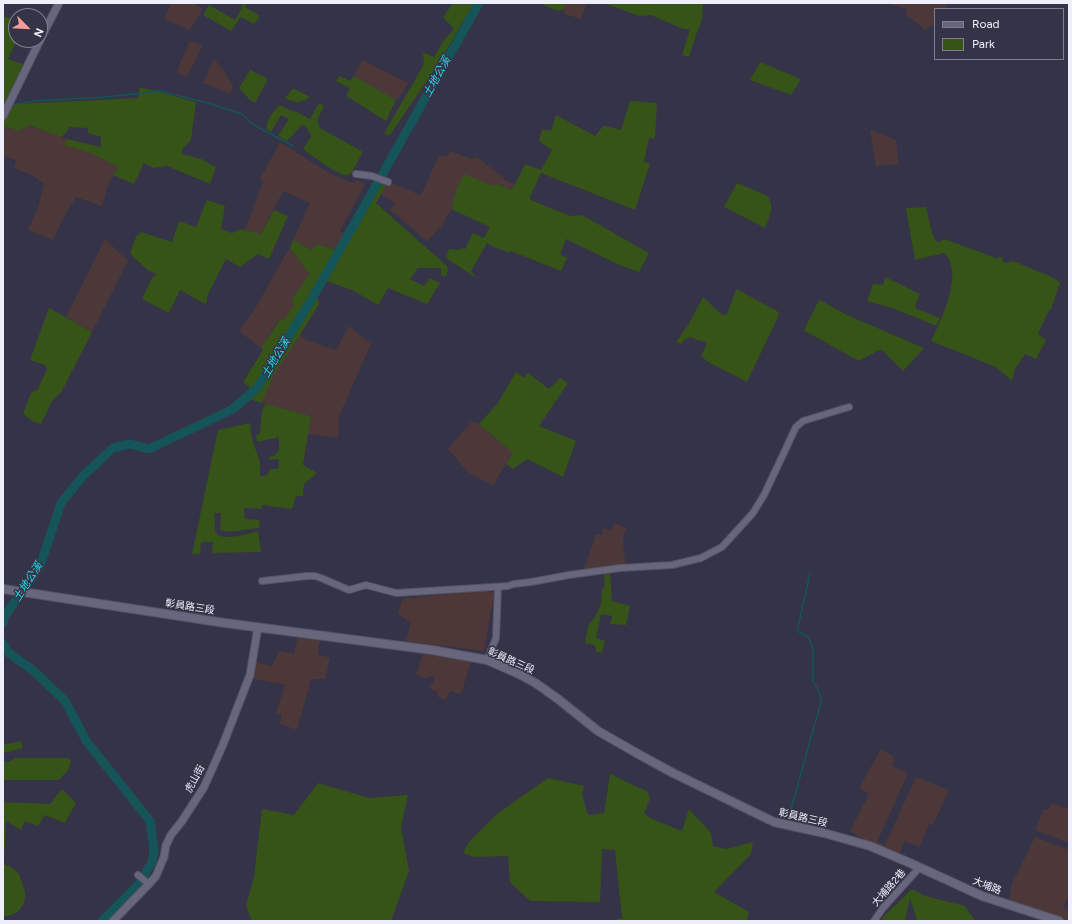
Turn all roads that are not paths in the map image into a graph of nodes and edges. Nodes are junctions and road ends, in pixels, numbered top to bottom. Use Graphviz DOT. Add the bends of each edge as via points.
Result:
graph roads {
  1 [pos="59,3"];
  2 [pos="3,116"];
  3 [pos="356,174"];
  4 [pos="385,181"];
  5 [pos="849,407"];
  6 [pos="262,581"];
  7 [pos="498,587"];
  8 [pos="3,589"];
  9 [pos="258,627"];
  10 [pos="487,660"];
  11 [pos="910,863"];
  12 [pos="919,868"];
  13 [pos="138,875"];
  14 [pos="149,884"];
  15 [pos="113,921"];
  16 [pos="874,921"];
  17 [pos="1059,921"];
  1 -- 2 [label="street"];
  3 -- 4 [label="street"];
  5 -- 7 [label="street" via="799,423 753,513 722,547 701,558"];
  6 -- 7 [label="street" via="315,576 348,590 366,585 396,593"];
  7 -- 10 [label="street" via="496,638"];
  8 -- 9 [label="main road, 彰員路三段"];
  9 -- 10 [label="main road, 彰員路三段" via="432,650"];
  9 -- 14 [label="street, 虎山街" via="250,675 222,747 204,787 171,835 156,876"];
  10 -- 11 [label="main road, 彰員路三段" via="537,684 598,731 640,755 774,822 824,832 870,846"];
  11 -- 12 [label="main road, 大埔路"];
  12 -- 16 [label="street, 大埔路2巷"];
  12 -- 17 [label="main road, 大埔路" via="982,896"];
  13 -- 14 [label="street"];
  14 -- 15 [label="street, 虎山街"];
}
